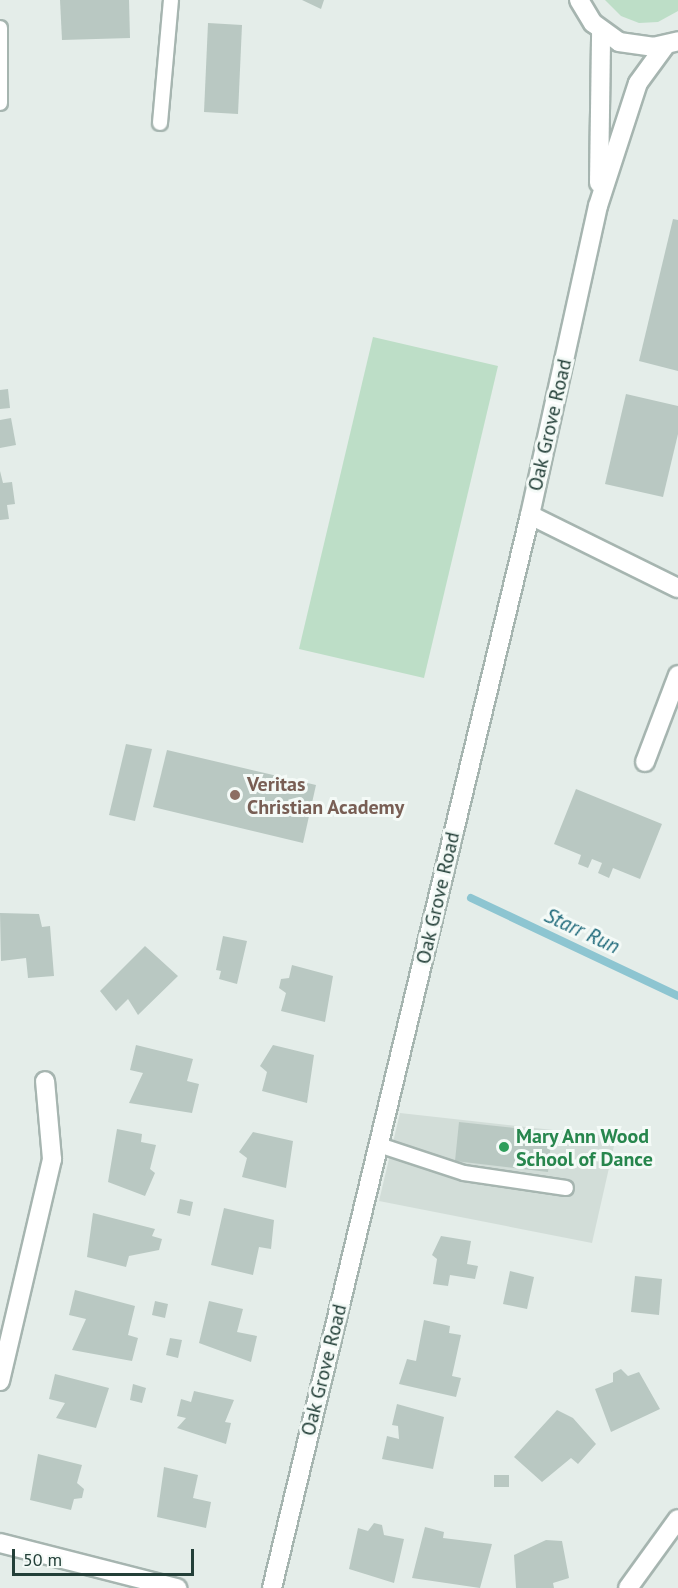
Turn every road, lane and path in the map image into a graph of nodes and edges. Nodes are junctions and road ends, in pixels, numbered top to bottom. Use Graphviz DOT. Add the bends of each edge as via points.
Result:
graph roads {
  1 [pos="171,0"];
  2 [pos="579,0"];
  3 [pos="0,28"];
  4 [pos="601,31"];
  5 [pos="671,43"];
  6 [pos="0,103"];
  7 [pos="160,123"];
  8 [pos="598,206"];
  9 [pos="530,515"];
  10 [pos="678,588"];
  11 [pos="678,675"];
  12 [pos="645,762"];
  13 [pos="45,1081"];
  14 [pos="379,1145"];
  15 [pos="566,1188"];
  16 [pos="9,1307"];
  17 [pos="0,1381"];
  18 [pos="678,1519"];
  19 [pos="0,1543"];
  20 [pos="177,1588"];
  21 [pos="272,1588"];
  22 [pos="628,1588"];
  1 -- 7 [label="lane"];
  2 -- 4 [label="street"];
  3 -- 6 [label="lane"];
  4 -- 5 [label="street" via="629,45"];
  4 -- 8 [label="street, Oak Grove Road"];
  5 -- 8 [label="street, Oak Grove Road" via="638,83"];
  8 -- 9 [label="street, Oak Grove Road"];
  9 -- 10 [label="street"];
  9 -- 14 [label="street, Oak Grove Road"];
  11 -- 12 [label="street"];
  13 -- 16 [label="street" via="52,1159"];
  14 -- 15 [label="lane" via="464,1173"];
  14 -- 21 [label="street, Oak Grove Road"];
  16 -- 17 [label="street"];
  18 -- 22 [label="street"];
  19 -- 20 [label="street"];
}
